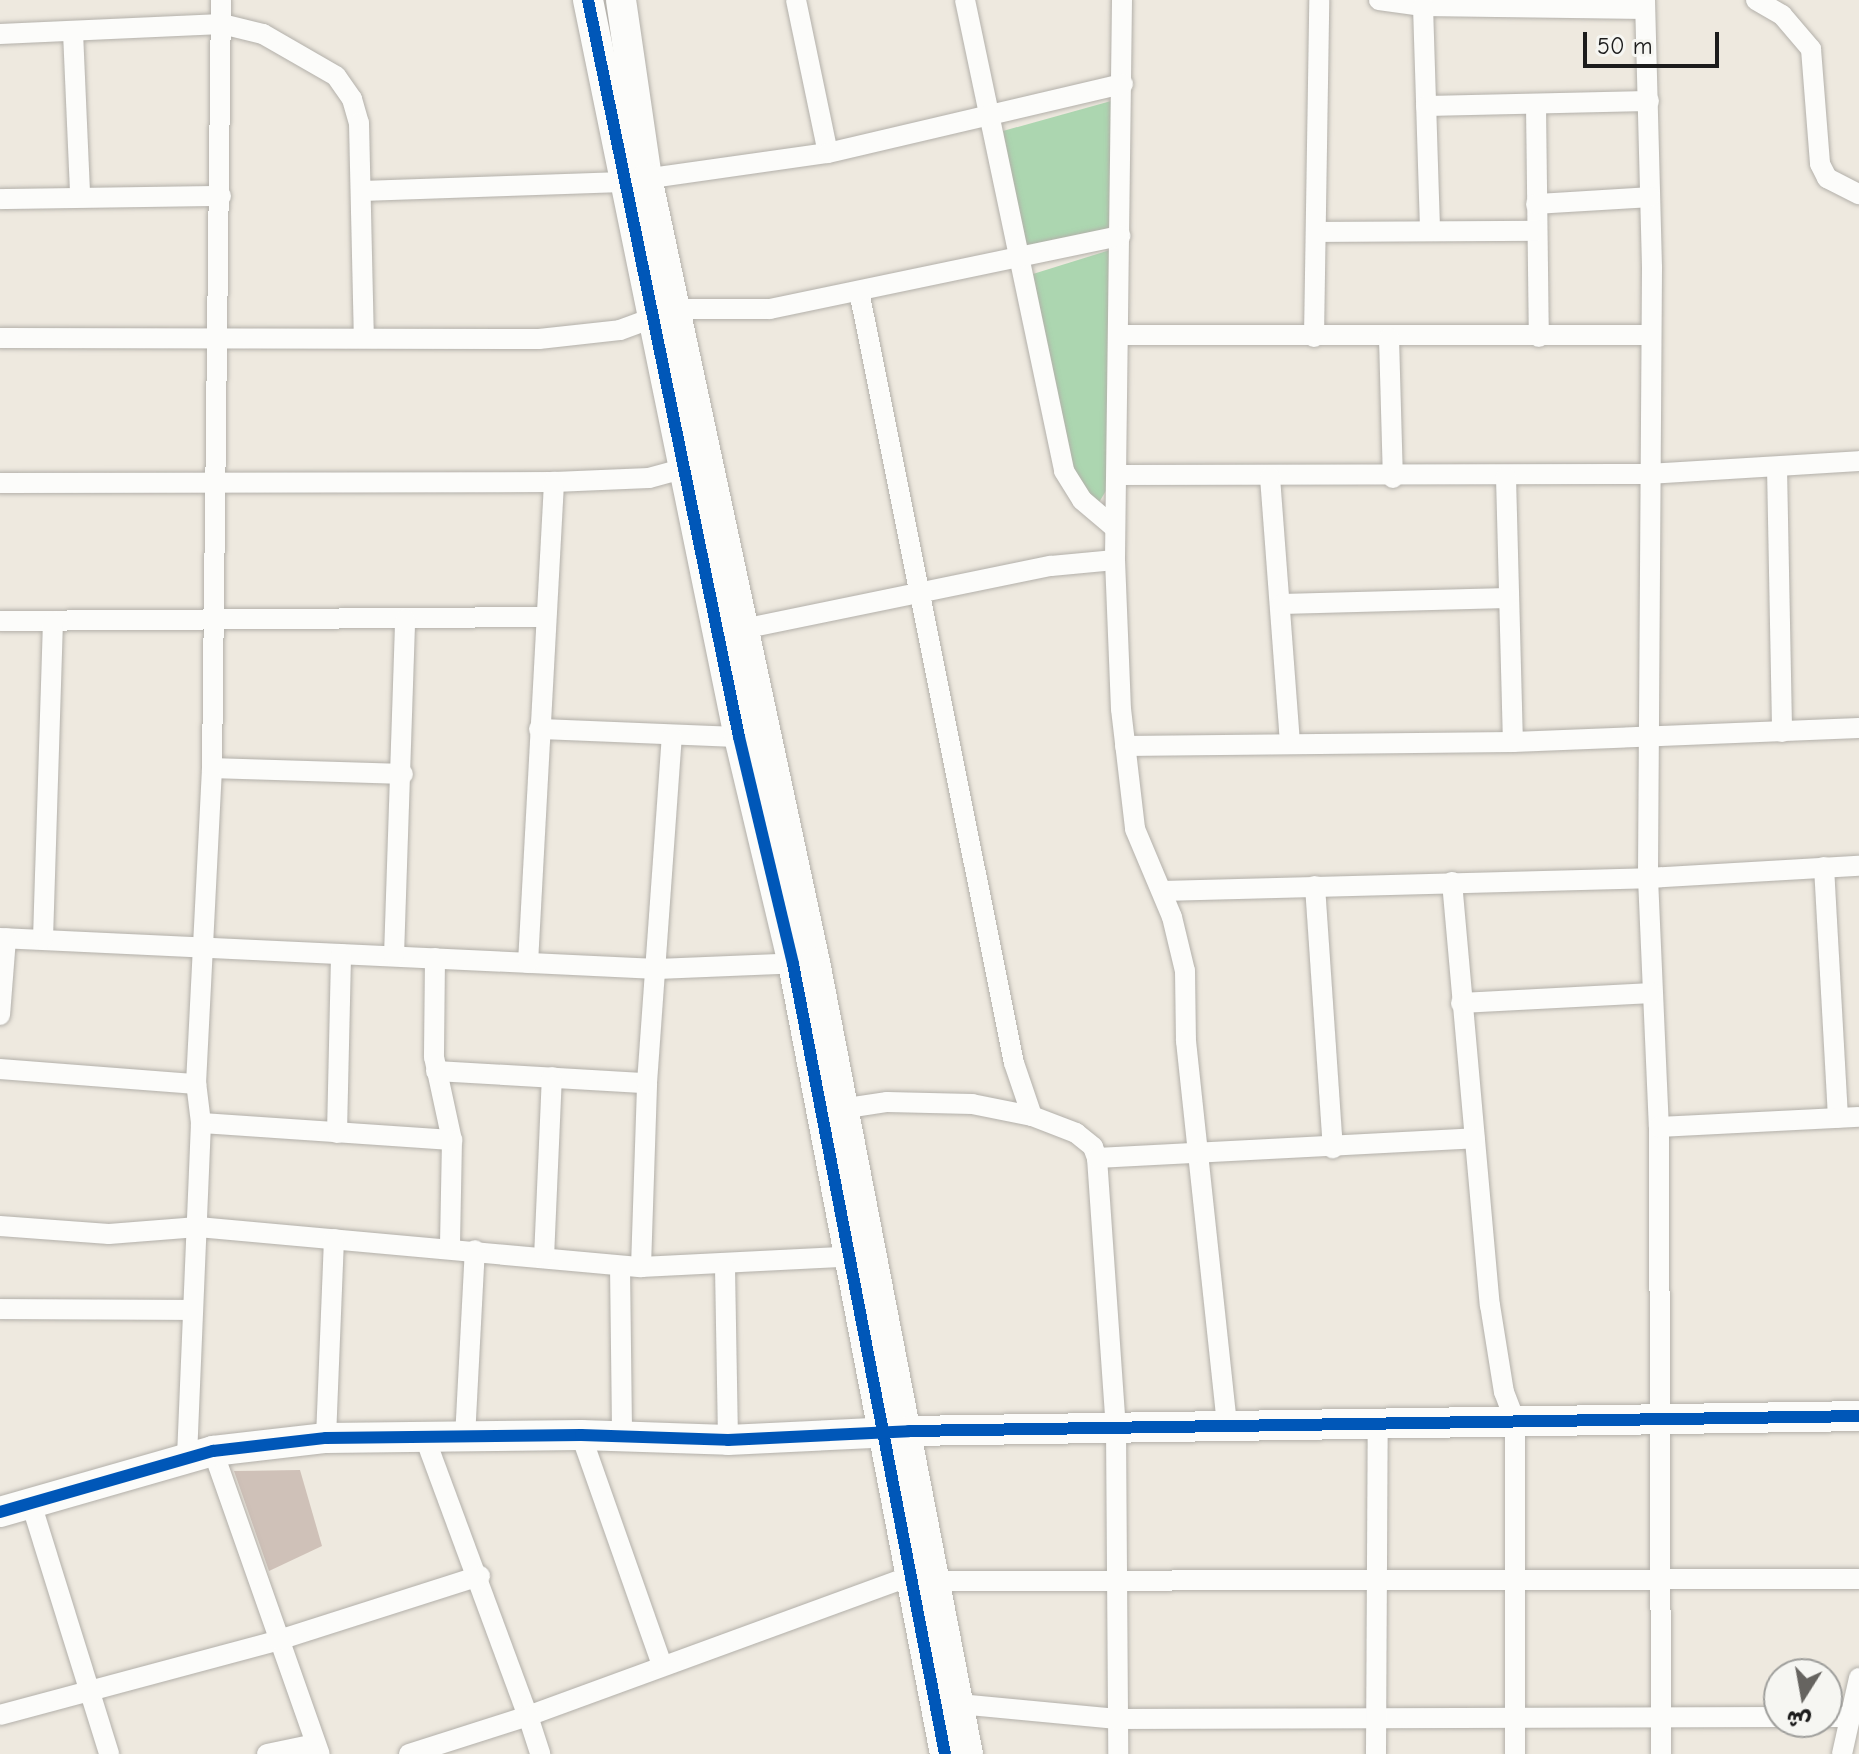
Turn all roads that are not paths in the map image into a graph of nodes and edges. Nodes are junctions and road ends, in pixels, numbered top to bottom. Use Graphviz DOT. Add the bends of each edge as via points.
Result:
graph roads {
  1 [pos="221,0"];
  2 [pos="588,0"];
  3 [pos="621,0"];
  4 [pos="796,0"];
  5 [pos="965,0"];
  6 [pos="1122,0"];
  7 [pos="1319,0"];
  8 [pos="1379,0"];
  9 [pos="1756,0"];
  10 [pos="1645,4"];
  11 [pos="1423,6"];
  12 [pos="222,24"];
  13 [pos="73,32"];
  14 [pos="0,34"];
  15 [pos="1123,84"];
  16 [pos="1649,101"];
  17 [pos="1536,105"];
  18 [pos="1426,106"];
  19 [pos="991,118"];
  20 [pos="828,153"];
  21 [pos="635,180"];
  22 [pos="362,191"];
  23 [pos="1859,194"];
  24 [pos="80,195"];
  25 [pos="221,196"];
  26 [pos="1650,197"];
  27 [pos="0,199"];
  28 [pos="1536,204"];
  29 [pos="1430,230"];
  30 [pos="1537,231"];
  31 [pos="1317,232"];
  32 [pos="1120,236"];
  33 [pos="1023,259"];
  34 [pos="859,291"];
  35 [pos="665,312"];
  36 [pos="1120,335"];
  37 [pos="1651,335"];
  38 [pos="217,336"];
  39 [pos="364,337"];
  40 [pos="1314,337"];
  41 [pos="1539,337"];
  42 [pos="0,338"];
  43 [pos="1389,338"];
  44 [pos="1859,461"];
  45 [pos="698,466"];
  46 [pos="1777,467"];
  47 [pos="1648,474"];
  48 [pos="1118,475"];
  49 [pos="1270,477"];
  50 [pos="1506,477"];
  51 [pos="1393,478"];
  52 [pos="214,482"];
  53 [pos="554,482"];
  54 [pos="0,483"];
  55 [pos="1115,528"];
  56 [pos="1115,560"];
  57 [pos="918,594"];
  58 [pos="1507,598"];
  59 [pos="1282,604"];
  60 [pos="544,617"];
  61 [pos="405,619"];
  62 [pos="0,621"];
  63 [pos="53,621"];
  64 [pos="214,621"];
  65 [pos="730,631"];
  66 [pos="1859,728"];
  67 [pos="539,729"];
  68 [pos="1782,732"];
  69 [pos="672,737"];
  70 [pos="739,737"];
  71 [pos="1649,737"];
  72 [pos="1513,742"];
  73 [pos="1290,743"];
  74 [pos="1125,746"];
  75 [pos="212,768"];
  76 [pos="403,774"];
  77 [pos="1859,866"];
  78 [pos="1824,867"];
  79 [pos="1648,878"];
  80 [pos="1452,882"];
  81 [pos="1315,886"];
  82 [pos="1162,891"];
  83 [pos="3,938"];
  84 [pos="43,939"];
  85 [pos="206,950"];
  86 [pos="341,954"];
  87 [pos="394,956"];
  88 [pos="435,958"];
  89 [pos="528,963"];
  90 [pos="804,963"];
  91 [pos="657,969"];
  92 [pos="1652,993"];
  93 [pos="1461,1003"];
  94 [pos="0,1015"];
  95 [pos="0,1069"];
  96 [pos="436,1071"];
  97 [pos="552,1077"];
  98 [pos="647,1083"];
  99 [pos="196,1084"];
  100 [pos="832,1110"];
  101 [pos="1032,1116"];
  102 [pos="1859,1117"];
  103 [pos="1838,1118"];
  104 [pos="201,1123"];
  105 [pos="1659,1127"];
  106 [pos="337,1133"];
  107 [pos="1474,1138"];
  108 [pos="452,1140"];
  109 [pos="1333,1148"];
  110 [pos="1202,1155"];
  111 [pos="1097,1158"];
  112 [pos="0,1226"];
  113 [pos="198,1227"];
  114 [pos="334,1239"];
  115 [pos="450,1248"];
  116 [pos="475,1250"];
  117 [pos="860,1256"];
  118 [pos="544,1258"];
  119 [pos="630,1266"];
  120 [pos="725,1267"];
  121 [pos="0,1309"];
  122 [pos="193,1310"];
  123 [pos="1859,1416"];
  124 [pos="1660,1419"];
  125 [pos="1515,1421"];
  126 [pos="1378,1424"];
  127 [pos="1227,1426"];
  128 [pos="1116,1428"];
  129 [pos="896,1433"];
  130 [pos="581,1435"];
  131 [pos="622,1436"];
  132 [pos="326,1438"];
  133 [pos="425,1438"];
  134 [pos="465,1438"];
  135 [pos="728,1440"];
  136 [pos="200,1454"];
  137 [pos="31,1503"];
  138 [pos="0,1512"];
  139 [pos="480,1576"];
  140 [pos="1660,1577"];
  141 [pos="925,1578"];
  142 [pos="1116,1578"];
  143 [pos="1515,1578"];
  144 [pos="1859,1579"];
  145 [pos="1376,1583"];
  146 [pos="279,1640"];
  147 [pos="937,1649"];
  148 [pos="662,1665"];
  149 [pos="1859,1678"];
  150 [pos="92,1692"];
  151 [pos="959,1704"];
  152 [pos="0,1715"];
  153 [pos="528,1716"];
  154 [pos="1661,1716"];
  155 [pos="1763,1717"];
  156 [pos="1843,1717"];
  157 [pos="1850,1717"];
  158 [pos="1376,1718"];
  159 [pos="1515,1718"];
  160 [pos="1117,1719"];
  161 [pos="317,1749"];
  162 [pos="109,1754"];
  163 [pos="267,1754"];
  164 [pos="409,1754"];
  165 [pos="540,1754"];
  166 [pos="945,1754"];
  167 [pos="968,1754"];
  168 [pos="1118,1754"];
  169 [pos="1376,1754"];
  170 [pos="1515,1754"];
  171 [pos="1661,1754"];
  172 [pos="1842,1754"];
  1 -- 12 [label="street"];
  2 -- 21 [label="street"];
  3 -- 21 [label="street"];
  4 -- 20 [label="street"];
  5 -- 19 [label="street"];
  6 -- 15 [label="street"];
  7 -- 31 [label="street"];
  8 -- 11 [label="street"];
  9 -- 23 [label="street" via="1782,15 1811,49 1820,164 1827,178"];
  10 -- 11 [label="street"];
  10 -- 16 [label="street"];
  11 -- 18 [label="street"];
  12 -- 13 [label="street"];
  12 -- 22 [label="street" via="263,34 321,66 345,88 359,123"];
  12 -- 25 [label="street"];
  13 -- 14 [label="street"];
  13 -- 24 [label="street"];
  15 -- 19 [label="street"];
  15 -- 32 [label="street"];
  16 -- 17 [label="street"];
  16 -- 26 [label="street"];
  17 -- 18 [label="street"];
  17 -- 28 [label="street"];
  18 -- 29 [label="street"];
  19 -- 20 [label="street"];
  19 -- 33 [label="street"];
  20 -- 21 [label="street"];
  21 -- 22 [label="street"];
  21 -- 35 [label="street"];
  22 -- 39 [label="street"];
  24 -- 25 [label="street"];
  24 -- 27 [label="street"];
  25 -- 38 [label="street"];
  26 -- 28 [label="street"];
  26 -- 37 [label="street"];
  28 -- 30 [label="street"];
  29 -- 30 [label="street"];
  29 -- 31 [label="street"];
  30 -- 41 [label="street"];
  31 -- 40 [label="street"];
  32 -- 33 [label="street"];
  32 -- 36 [label="street"];
  33 -- 34 [label="street"];
  33 -- 55 [label="street" via="1064,471 1082,500"];
  34 -- 35 [label="street" via="770,309"];
  34 -- 57 [label="street"];
  35 -- 39 [label="street" via="620,330 539,339"];
  35 -- 45 [label="street"];
  36 -- 40 [label="street"];
  36 -- 48 [label="street"];
  37 -- 41 [label="street"];
  37 -- 47 [label="street"];
  38 -- 39 [label="street"];
  38 -- 42 [label="street"];
  38 -- 52 [label="street"];
  40 -- 43 [label="street"];
  41 -- 43 [label="street"];
  43 -- 51 [label="street"];
  44 -- 46 [label="street"];
  45 -- 53 [label="street" via="649,478"];
  45 -- 65 [label="street"];
  46 -- 47 [label="street"];
  46 -- 68 [label="street"];
  47 -- 50 [label="street"];
  47 -- 71 [label="street"];
  48 -- 49 [label="street"];
  48 -- 55 [label="street"];
  49 -- 51 [label="street"];
  49 -- 59 [label="street"];
  50 -- 51 [label="street"];
  50 -- 58 [label="street"];
  52 -- 53 [label="street"];
  52 -- 54 [label="street"];
  52 -- 64 [label="street"];
  53 -- 60 [label="street"];
  55 -- 56 [label="street"];
  56 -- 57 [label="street" via="1051,566"];
  56 -- 74 [label="street"];
  57 -- 65 [label="street"];
  57 -- 101 [label="street" via="1014,1063"];
  58 -- 59 [label="street"];
  58 -- 72 [label="street"];
  59 -- 73 [label="street"];
  60 -- 61 [label="street"];
  60 -- 67 [label="street"];
  61 -- 64 [label="street"];
  61 -- 76 [label="street"];
  62 -- 63 [label="street"];
  63 -- 64 [label="street"];
  63 -- 84 [label="street"];
  64 -- 75 [label="street"];
  65 -- 70 [label="street"];
  65 -- 90 [label="street"];
  66 -- 68 [label="street"];
  67 -- 69 [label="street"];
  67 -- 89 [label="street"];
  68 -- 71 [label="street"];
  69 -- 70 [label="street"];
  69 -- 91 [label="street"];
  70 -- 90 [label="street"];
  71 -- 72 [label="street"];
  71 -- 79 [label="street"];
  72 -- 73 [label="street"];
  73 -- 74 [label="street"];
  74 -- 82 [label="street" via="1135,829"];
  75 -- 76 [label="street"];
  75 -- 85 [label="street"];
  76 -- 87 [label="street"];
  77 -- 78 [label="street"];
  78 -- 79 [label="street"];
  78 -- 103 [label="street"];
  79 -- 80 [label="street"];
  79 -- 92 [label="street"];
  80 -- 81 [label="street"];
  80 -- 93 [label="street"];
  81 -- 82 [label="street"];
  81 -- 109 [label="street"];
  82 -- 110 [label="street" via="1180,941 1186,1041"];
  83 -- 84 [label="street"];
  83 -- 94 [label="street"];
  84 -- 85 [label="street"];
  85 -- 86 [label="street"];
  85 -- 99 [label="street"];
  86 -- 87 [label="street"];
  86 -- 106 [label="street"];
  87 -- 88 [label="street"];
  88 -- 89 [label="street"];
  88 -- 96 [label="street"];
  89 -- 91 [label="street"];
  90 -- 91 [label="street"];
  90 -- 100 [label="street"];
  91 -- 98 [label="street"];
  92 -- 93 [label="street"];
  92 -- 105 [label="street"];
  93 -- 107 [label="street"];
  95 -- 99 [label="street"];
  96 -- 97 [label="street"];
  96 -- 108 [label="street"];
  97 -- 98 [label="street"];
  97 -- 118 [label="street"];
  98 -- 119 [label="street"];
  99 -- 104 [label="street"];
  100 -- 101 [label="street" via="887,1102 972,1104"];
  100 -- 117 [label="street"];
  101 -- 111 [label="street" via="1076,1133"];
  102 -- 103 [label="street"];
  103 -- 105 [label="street"];
  104 -- 106 [label="street"];
  104 -- 113 [label="street"];
  105 -- 124 [label="street"];
  106 -- 108 [label="street"];
  107 -- 109 [label="street"];
  107 -- 125 [label="street" via="1490,1305 1504,1392"];
  108 -- 115 [label="street"];
  109 -- 110 [label="street"];
  110 -- 111 [label="street"];
  110 -- 127 [label="street"];
  111 -- 128 [label="street"];
  112 -- 113 [label="street" via="109,1234"];
  113 -- 114 [label="street"];
  113 -- 122 [label="street"];
  114 -- 115 [label="street"];
  114 -- 132 [label="street"];
  115 -- 116 [label="street"];
  116 -- 118 [label="street"];
  116 -- 134 [label="street"];
  117 -- 120 [label="street"];
  117 -- 129 [label="street"];
  118 -- 119 [label="street"];
  119 -- 120 [label="street"];
  119 -- 131 [label="street"];
  120 -- 135 [label="street"];
  121 -- 122 [label="street"];
  122 -- 136 [label="street"];
  123 -- 124 [label="street"];
  124 -- 125 [label="street"];
  124 -- 140 [label="street"];
  125 -- 126 [label="street"];
  125 -- 143 [label="street"];
  126 -- 127 [label="street"];
  126 -- 145 [label="street"];
  127 -- 128 [label="street"];
  128 -- 129 [label="street"];
  128 -- 142 [label="street"];
  129 -- 135 [label="street"];
  129 -- 141 [label="street"];
  130 -- 131 [label="street"];
  130 -- 134 [label="street"];
  130 -- 148 [label="street"];
  131 -- 135 [label="street"];
  132 -- 133 [label="street"];
  132 -- 136 [label="street"];
  133 -- 134 [label="street"];
  133 -- 139 [label="street"];
  136 -- 137 [label="street"];
  136 -- 146 [label="street"];
  137 -- 138 [label="street"];
  137 -- 150 [label="street"];
  139 -- 146 [label="street"];
  139 -- 153 [label="street"];
  140 -- 143 [label="street"];
  140 -- 144 [label="street"];
  140 -- 154 [label="street"];
  141 -- 142 [label="street"];
  141 -- 147 [label="street"];
  141 -- 148 [label="street"];
  142 -- 145 [label="street"];
  142 -- 160 [label="street"];
  143 -- 145 [label="street"];
  143 -- 159 [label="street"];
  145 -- 158 [label="street"];
  146 -- 150 [label="street"];
  146 -- 161 [label="street"];
  147 -- 151 [label="street"];
  147 -- 166 [label="street"];
  148 -- 153 [label="street"];
  149 -- 157 [label="street"];
  150 -- 152 [label="street"];
  150 -- 162 [label="street"];
  151 -- 160 [label="street"];
  151 -- 167 [label="street"];
  153 -- 164 [label="street"];
  153 -- 165 [label="street"];
  154 -- 155 [label="street"];
  154 -- 159 [label="street"];
  154 -- 171 [label="street"];
  156 -- 157 [label="street"];
  157 -- 172 [label="street"];
  158 -- 159 [label="street"];
  158 -- 160 [label="street"];
  158 -- 169 [label="street"];
  159 -- 170 [label="street"];
  160 -- 168 [label="street"];
  161 -- 163 [label="street"];
}
